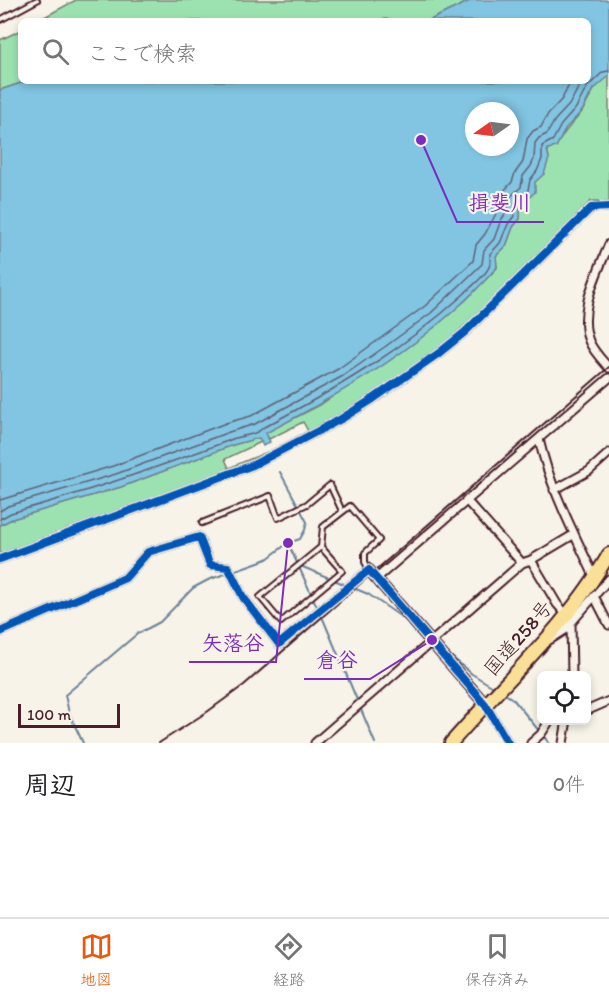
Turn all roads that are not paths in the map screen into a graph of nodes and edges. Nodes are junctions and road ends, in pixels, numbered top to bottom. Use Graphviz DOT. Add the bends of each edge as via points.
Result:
graph roads {
  1 [pos="37,0"];
  2 [pos="0,20"];
  3 [pos="609,207"];
  4 [pos="609,244"];
  5 [pos="609,368"];
  6 [pos="609,378"];
  7 [pos="539,439"];
  8 [pos="609,453"];
  9 [pos="554,490"];
  10 [pos="466,501"];
  11 [pos="342,511"];
  12 [pos="202,523"];
  13 [pos="573,535"];
  14 [pos="321,547"];
  15 [pos="609,554"];
  16 [pos="0,559"];
  17 [pos="531,560"];
  18 [pos="522,563"];
  19 [pos="369,570"];
  20 [pos="594,576"];
  21 [pos="377,579"];
  22 [pos="609,579"];
  23 [pos="594,596"];
  24 [pos="568,618"];
  25 [pos="609,625"];
  26 [pos="0,632"];
  27 [pos="431,641"];
  28 [pos="572,671"];
  29 [pos="609,700"];
  30 [pos="485,704"];
  31 [pos="591,709"];
  32 [pos="547,725"];
  33 [pos="566,725"];
  34 [pos="315,743"];
  35 [pos="451,743"];
  36 [pos="508,743"];
  37 [pos="531,743"];
  38 [pos="563,743"];
  1 -- 2 [label="lane"];
  3 -- 16 [label="street" via="591,208 465,332 341,419 253,465"];
  4 -- 5 [label="street" via="585,320 590,342"];
  6 -- 7 [label="street"];
  7 -- 9 [label="street"];
  7 -- 10 [label="street"];
  8 -- 9 [label="street" via="589,471"];
  9 -- 13 [label="street"];
  10 -- 18 [label="street"];
  10 -- 21 [label="street"];
  11 -- 12 [label="lane" via="330,485 307,504 278,518 270,496"];
  11 -- 14 [label="lane" via="323,527"];
  11 -- 19 [label="lane" via="350,506 379,540 365,553 364,562"];
  13 -- 17 [label="street"];
  13 -- 20 [label="street"];
  14 -- 14 [label="lane" via="260,597 281,622 342,571"];
  15 -- 20 [label="highway, 国道258号"];
  17 -- 18 [label="street"];
  17 -- 24 [label="street"];
  18 -- 27 [label="street"];
  19 -- 21 [label="street"];
  19 -- 26 [label="street" via="279,645 243,597 228,567 210,565 200,537 148,552 125,578"];
  20 -- 24 [label="highway, 国道258号"];
  21 -- 27 [label="street"];
  22 -- 23 [label="street"];
  23 -- 24 [label="street"];
  23 -- 25 [label="street"];
  24 -- 28 [label="street"];
  24 -- 30 [label="highway, 国道258号"];
  27 -- 30 [label="street"];
  27 -- 34 [label="street"];
  29 -- 31 [label="street"];
  30 -- 35 [label="highway, 国道258号"];
  30 -- 36 [label="street"];
  32 -- 37 [label="street"];
  33 -- 38 [label="street"];
}
